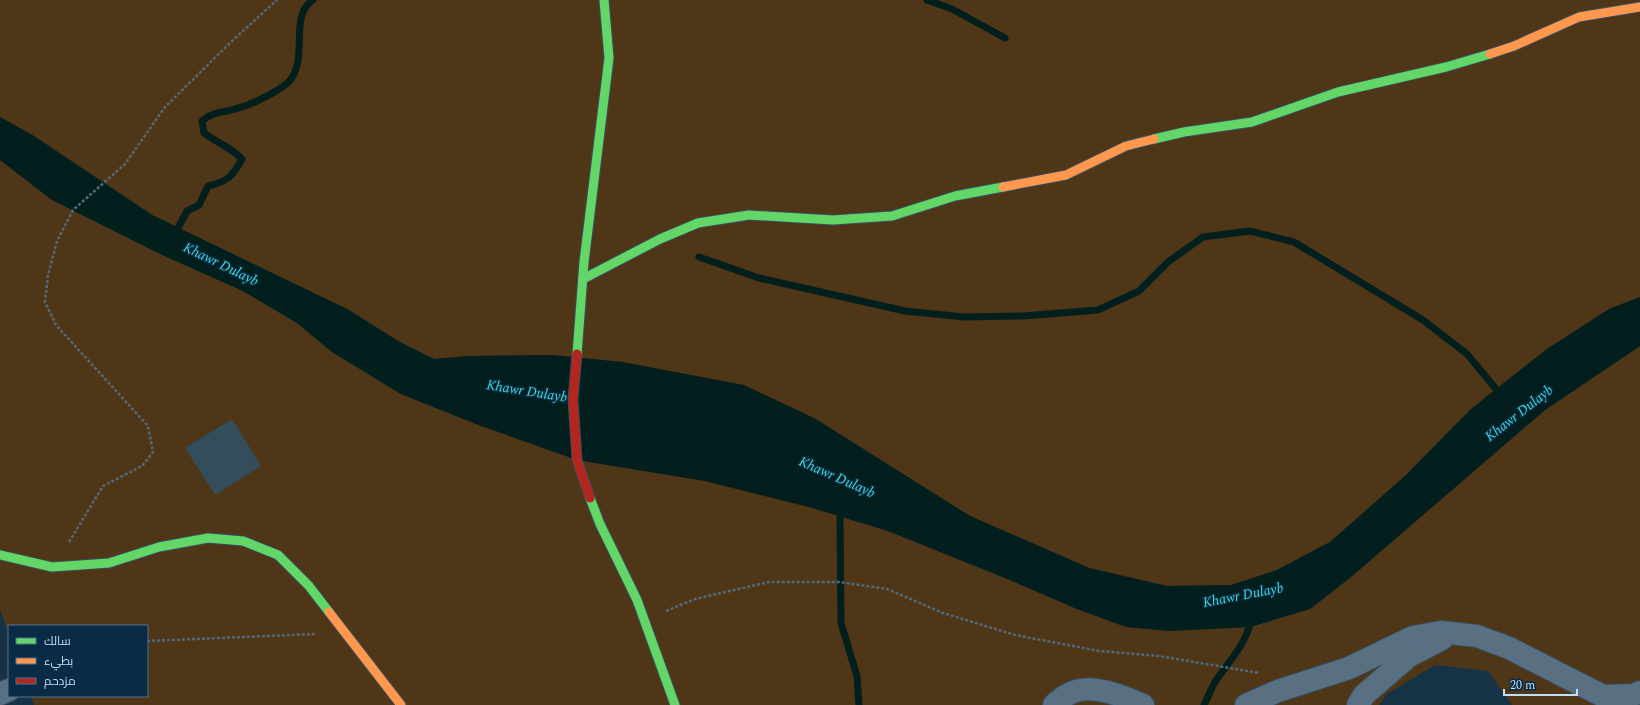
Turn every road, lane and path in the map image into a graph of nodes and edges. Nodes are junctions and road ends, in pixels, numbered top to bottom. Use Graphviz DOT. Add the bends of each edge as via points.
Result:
graph roads {
  1 [pos="277,0"];
  2 [pos="604,0"];
  3 [pos="1640,7"];
  4 [pos="583,278"];
  5 [pos="0,555"];
  6 [pos="52,568"];
  7 [pos="644,620"];
  8 [pos="1454,634"];
  9 [pos="346,635"];
  10 [pos="148,641"];
  11 [pos="1261,673"];
  12 [pos="1640,692"];
  13 [pos="401,705"];
  14 [pos="675,705"];
  15 [pos="1054,705"];
  16 [pos="1143,705"];
  17 [pos="1246,705"];
  18 [pos="1358,705"];
  1 -- 6 [label="path" via="165,107 125,164 73,210 57,241 48,274 45,302 56,325 148,426 153,452 142,466 103,486"];
  2 -- 4 [label="street" via="609,58"];
  3 -- 4 [label="street" via="1579,17 1514,46 1446,67 1338,92 1252,122 1184,132 1126,146 1066,175 955,196 892,216 833,220 749,215 698,223"];
  4 -- 7 [label="street" via="573,399 576,460 600,524"];
  5 -- 6 [label="street"];
  6 -- 9 [label="street" via="109,563 159,547 208,538 243,541 278,555 309,586"];
  7 -- 11 [label="path" via="695,599 769,582 840,582 887,589 943,613 1015,635 1099,651 1159,656"];
  7 -- 14 [label="street"];
  8 -- 12 [label="street" via="1477,636 1509,648 1603,696 1633,695"];
  8 -- 17 [label="street" via="1441,632 1413,637 1349,668 1278,691"];
  8 -- 18 [label="street" via="1409,656 1364,695"];
  9 -- 10 [label="path" via="301,634"];
  9 -- 13 [label="street"];
  15 -- 16 [label="street" via="1070,693 1094,689 1121,695"];
}
